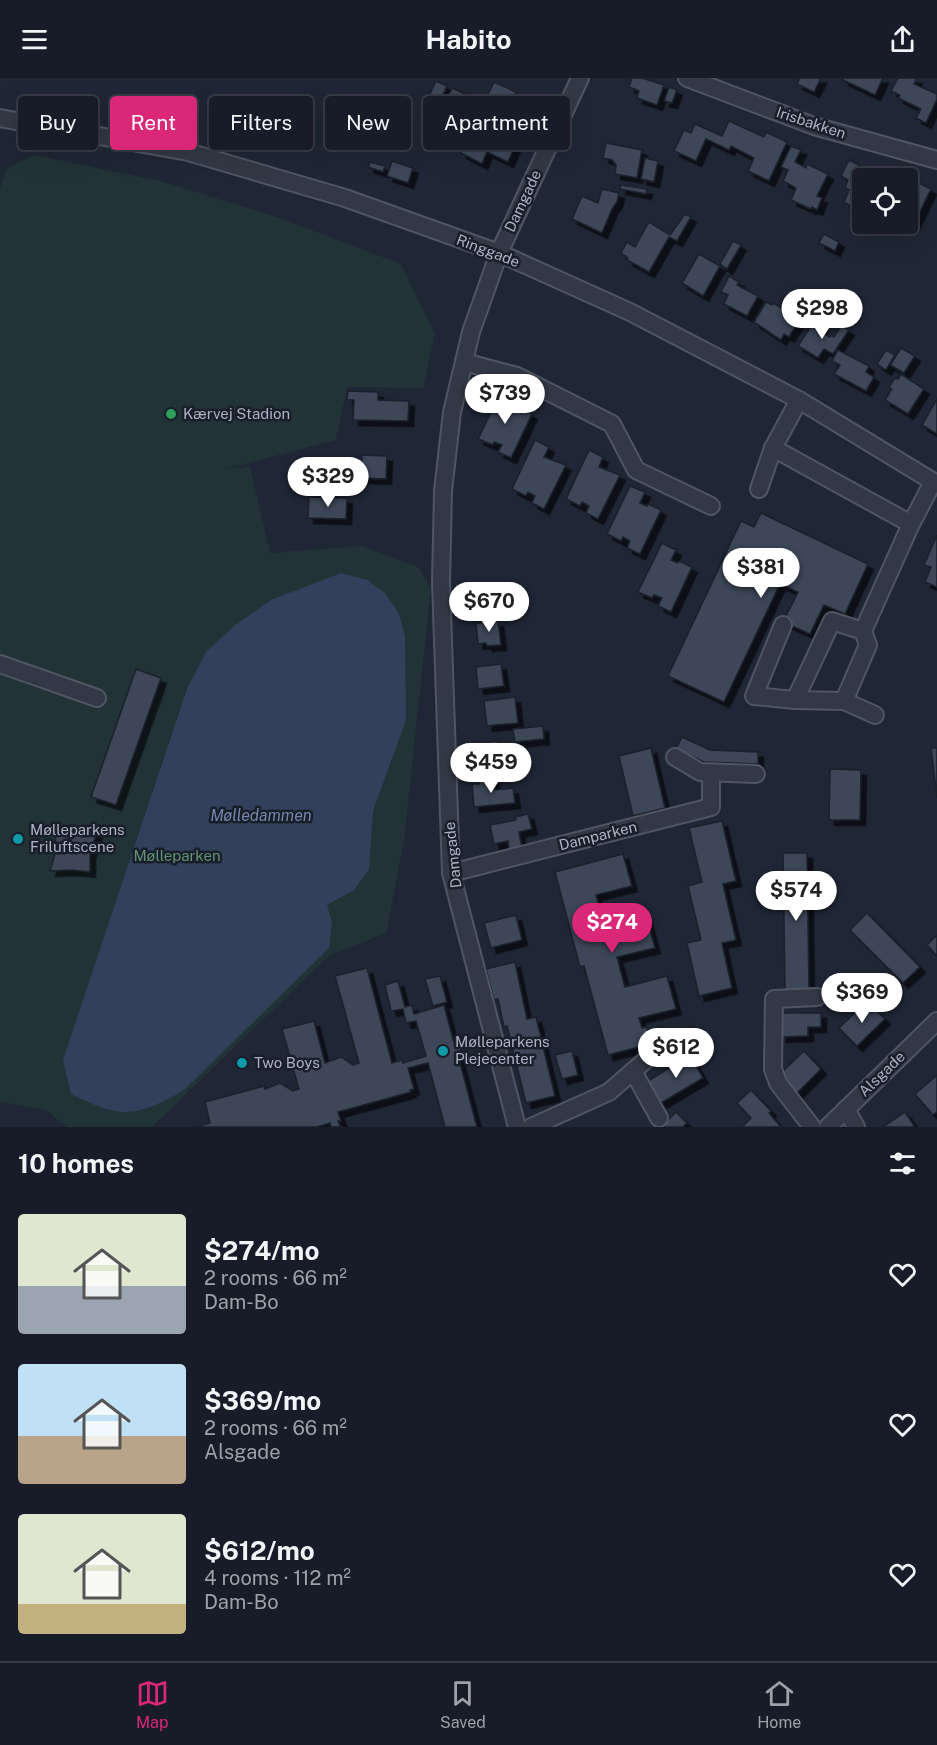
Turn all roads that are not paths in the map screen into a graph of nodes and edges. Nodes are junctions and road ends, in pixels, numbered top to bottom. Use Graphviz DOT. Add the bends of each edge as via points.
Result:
graph roads {
  1 [pos="580,78"];
  2 [pos="687,78"];
  3 [pos="0,118"];
  4 [pos="937,160"];
  5 [pos="498,253"];
  6 [pos="464,362"];
  7 [pos="799,400"];
  8 [pos="773,448"];
  9 [pos="935,483"];
  10 [pos="759,489"];
  11 [pos="711,506"];
  12 [pos="911,524"];
  13 [pos="783,625"];
  14 [pos="863,631"];
  15 [pos="0,664"];
  16 [pos="97,698"];
  17 [pos="795,700"];
  18 [pos="844,701"];
  19 [pos="874,715"];
  20 [pos="675,757"];
  21 [pos="711,773"];
  22 [pos="756,774"];
  23 [pos="451,873"];
  24 [pos="817,997"];
  25 [pos="937,1021"];
  26 [pos="647,1059"];
  27 [pos="633,1071"];
  28 [pos="846,1109"];
  29 [pos="659,1118"];
  30 [pos="517,1127"];
  31 [pos="531,1127"];
  32 [pos="812,1127"];
  33 [pos="828,1127"];
  34 [pos="856,1127"];
  1 -- 5 [label="street, Damgade"];
  2 -- 4 [label="street, Irisbakken" via="814,126"];
  3 -- 5 [label="street, Ringgade" via="188,152 345,198"];
  5 -- 6 [label="street, Damgade"];
  5 -- 7 [label="street, Ringgade" via="630,312"];
  6 -- 11 [label="street" via="517,376 612,424 636,470"];
  6 -- 23 [label="street, Damgade" via="452,412 442,502"];
  7 -- 8 [label="street"];
  7 -- 9 [label="street, Ringgade"];
  8 -- 10 [label="street"];
  8 -- 12 [label="street"];
  9 -- 12 [label="street"];
  12 -- 14 [label="street"];
  13 -- 17 [label="street" via="754,696"];
  14 -- 17 [label="street" via="832,621"];
  14 -- 18 [label="street" via="868,645"];
  15 -- 16 [label="street"];
  17 -- 18 [label="street"];
  18 -- 19 [label="street"];
  20 -- 21 [label="street" via="700,772"];
  21 -- 22 [label="street"];
  21 -- 23 [label="street, Damparken" via="711,807"];
  23 -- 30 [label="street, Damgade"];
  24 -- 32 [label="street" via="774,999 773,1069 778,1083"];
  25 -- 28 [label="street, Alsgade"];
  26 -- 27 [label="street"];
  27 -- 29 [label="street"];
  27 -- 31 [label="street" via="609,1092"];
  28 -- 33 [label="street, Alsgade"];
  28 -- 34 [label="street"];
}
